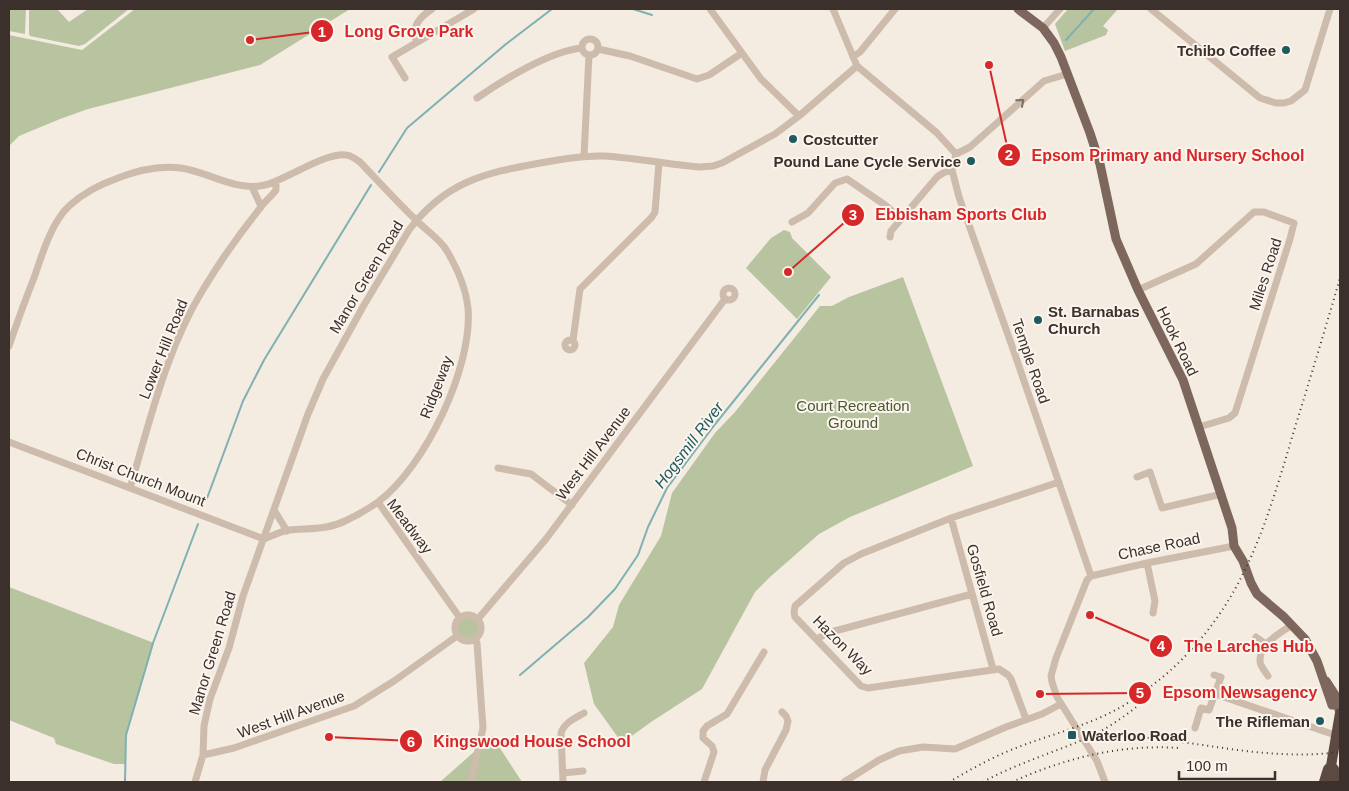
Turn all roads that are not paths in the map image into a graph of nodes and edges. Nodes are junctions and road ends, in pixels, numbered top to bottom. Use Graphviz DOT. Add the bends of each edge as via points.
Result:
graph roads {
  1 [pos="432,9"];
  2 [pos="474,9"];
  3 [pos="710,9"];
  4 [pos="833,9"];
  5 [pos="895,9"];
  6 [pos="1018,9"];
  7 [pos="1060,9"];
  8 [pos="1151,9"];
  9 [pos="1330,9"];
  10 [pos="1043,28"];
  11 [pos="417,42"];
  12 [pos="582,48"];
  13 [pos="598,49"];
  14 [pos="742,53"];
  15 [pos="589,55"];
  16 [pos="852,57"];
  17 [pos="857,66"];
  18 [pos="1067,74"];
  19 [pos="405,78"];
  20 [pos="477,98"];
  21 [pos="799,116"];
  22 [pos="956,154"];
  23 [pos="584,156"];
  24 [pos="659,163"];
  25 [pos="952,170"];
  26 [pos="276,181"];
  27 [pos="252,186"];
  28 [pos="261,206"];
  29 [pos="901,219"];
  30 [pos="416,220"];
  31 [pos="792,222"];
  32 [pos="890,237"];
  33 [pos="1138,290"];
  34 [pos="725,299"];
  35 [pos="573,340"];
  36 [pos="9,346"];
  37 [pos="1199,427"];
  38 [pos="9,442"];
  39 [pos="498,468"];
  40 [pos="1137,477"];
  41 [pos="1059,482"];
  42 [pos="130,488"];
  43 [pos="1222,494"];
  44 [pos="378,502"];
  45 [pos="572,505"];
  46 [pos="274,510"];
  47 [pos="951,518"];
  48 [pos="287,531"];
  49 [pos="264,538"];
  50 [pos="1234,546"];
  51 [pos="1147,563"];
  52 [pos="1091,576"];
  53 [pos="972,594"];
  54 [pos="1153,612"];
  55 [pos="460,618"];
  56 [pos="477,620"];
  57 [pos="1292,624"];
  58 [pos="457,636"];
  59 [pos="1256,637"];
  60 [pos="475,639"];
  61 [pos="817,639"];
  62 [pos="1266,644"];
  63 [pos="764,652"];
  64 [pos="993,669"];
  65 [pos="1214,675"];
  66 [pos="1268,676"];
  67 [pos="1324,679"];
  68 [pos="1340,688"];
  69 [pos="1215,694"];
  70 [pos="1061,704"];
  71 [pos="1339,710"];
  72 [pos="782,712"];
  73 [pos="584,713"];
  74 [pos="1026,719"];
  75 [pos="1195,728"];
  76 [pos="1336,735"];
  77 [pos="203,755"];
  78 [pos="1331,766"];
  79 [pos="583,771"];
  80 [pos="563,773"];
  81 [pos="195,782"];
  82 [pos="470,782"];
  83 [pos="564,782"];
  84 [pos="704,782"];
  85 [pos="763,782"];
  86 [pos="844,782"];
  87 [pos="1104,782"];
  88 [pos="1324,782"];
  89 [pos="1334,782"];
  1 -- 11 [label="street" via="417,22 414,36"];
  2 -- 11 [label="street"];
  3 -- 14 [label="street"];
  4 -- 16 [label="street"];
  5 -- 16 [label="street" via="860,52"];
  6 -- 10 [label="main road, Hook Road"];
  7 -- 10 [label="street"];
  8 -- 9 [label="street" via="1260,98 1276,103 1291,101 1305,90"];
  10 -- 18 [label="main road, Hook Road" via="1054,43"];
  11 -- 19 [label="street" via="392,57"];
  12 -- 13 [label="street" via="582,43 591,37 596,40"];
  12 -- 15 [label="street" via="583,53"];
  12 -- 20 [label="street" via="568,50 526,68"];
  13 -- 14 [label="street" via="630,56 697,79 709,75"];
  13 -- 15 [label="street"];
  14 -- 21 [label="street" via="761,79"];
  15 -- 23 [label="street"];
  16 -- 17 [label="street"];
  17 -- 21 [label="street, Manor Green Road"];
  17 -- 22 [label="street" via="937,133"];
  22 -- 18 [label="street, one-way" via="970,147 1044,81"];
  18 -- 33 [label="main road, Hook Road" via="1100,164 1116,239"];
  21 -- 24 [label="street, Manor Green Road" via="775,134 722,163 699,167"];
  22 -- 25 [label="street"];
  23 -- 24 [label="street, Manor Green Road"];
  23 -- 30 [label="street, Manor Green Road" via="478,177 433,202"];
  24 -- 35 [label="street" via="655,212 580,290"];
  25 -- 29 [label="street" via="937,177"];
  25 -- 41 [label="street, Temple Road"];
  26 -- 27 [label="street"];
  26 -- 28 [label="street, Lower Hill Road" via="276,190"];
  26 -- 30 [label="street" via="322,160 340,154 350,156 360,162"];
  27 -- 28 [label="street"];
  27 -- 36 [label="street" via="232,184 168,166 125,174 68,206 46,245"];
  28 -- 42 [label="street, Lower Hill Road" via="202,290 183,329 164,376"];
  29 -- 31 [label="street" via="847,179 835,183 808,213"];
  29 -- 32 [label="street"];
  30 -- 44 [label="street, Ridgeway" via="446,249 455,266 468,306 468,329 458,375 428,442 398,483"];
  30 -- 46 [label="street, Manor Green Road" via="323,379"];
  33 -- 37 [label="main road, Hook Road" via="1182,380"];
  33 -- 37 [label="street, Miles Road" via="1196,264 1254,212 1264,212 1294,223 1234,413 1229,418"];
  34 -- 45 [label="street, West Hill Avenue"];
  37 -- 43 [label="main road, Hook Road"];
  38 -- 42 [label="street, Christ Church Mount"];
  39 -- 45 [label="street" via="531,474"];
  40 -- 43 [label="street" via="1150,472 1162,508"];
  41 -- 47 [label="street, Hazon Way"];
  41 -- 52 [label="street, Temple Road"];
  42 -- 49 [label="street, Christ Church Mount"];
  43 -- 50 [label="main road, Hook Road"];
  44 -- 48 [label="street, Meadway" via="332,526"];
  44 -- 55 [label="street, Meadway"];
  45 -- 56 [label="street, West Hill Avenue"];
  46 -- 48 [label="street"];
  46 -- 49 [label="street, Manor Green Road"];
  47 -- 53 [label="street, Gosfield Road"];
  47 -- 61 [label="street, Hazon Way" via="850,559 795,606 795,617"];
  48 -- 49 [label="street, Meadway"];
  49 -- 77 [label="street, Manor Green Road" via="243,596 230,648 210,699 204,726"];
  50 -- 51 [label="street, Chase Road"];
  50 -- 57 [label="main road, Hook Road" via="1258,594"];
  51 -- 52 [label="street, Chase Road"];
  51 -- 54 [label="street" via="1156,601"];
  52 -- 70 [label="street" via="1056,658 1053,688"];
  53 -- 61 [label="street" via="827,633"];
  53 -- 64 [label="street, Gosfield Road"];
  55 -- 56 [label="street" via="467,615"];
  55 -- 58 [label="street" via="455,624"];
  56 -- 60 [label="street" via="481,628"];
  57 -- 62 [label="street"];
  57 -- 67 [label="main road, Hook Road" via="1309,646"];
  58 -- 60 [label="street" via="468,642"];
  58 -- 77 [label="street, West Hill Avenue" via="354,706 234,748"];
  59 -- 62 [label="street"];
  60 -- 82 [label="street" via="483,728"];
  61 -- 64 [label="street, Hazon Way" via="861,686 868,688"];
  62 -- 66 [label="street" via="1260,660"];
  63 -- 84 [label="street" via="727,714 703,731 703,738 714,752"];
  64 -- 74 [label="street" via="1011,678"];
  65 -- 69 [label="street" via="1220,677"];
  67 -- 68 [label="main road"];
  67 -- 71 [label="main road, Hook Road" via="1332,705"];
  69 -- 75 [label="street" via="1209,710 1201,708"];
  69 -- 76 [label="street"];
  70 -- 74 [label="street"];
  70 -- 87 [label="street" via="1097,761"];
  71 -- 76 [label="highway"];
  72 -- 85 [label="street" via="788,726 765,770"];
  73 -- 80 [label="street" via="562,728"];
  74 -- 86 [label="street" via="955,749 923,747 899,751"];
  76 -- 78 [label="highway"];
  77 -- 81 [label="street, Manor Green Road"];
  78 -- 88 [label="highway"];
  78 -- 89 [label="highway"];
  79 -- 80 [label="street"];
  80 -- 83 [label="street"];
}
